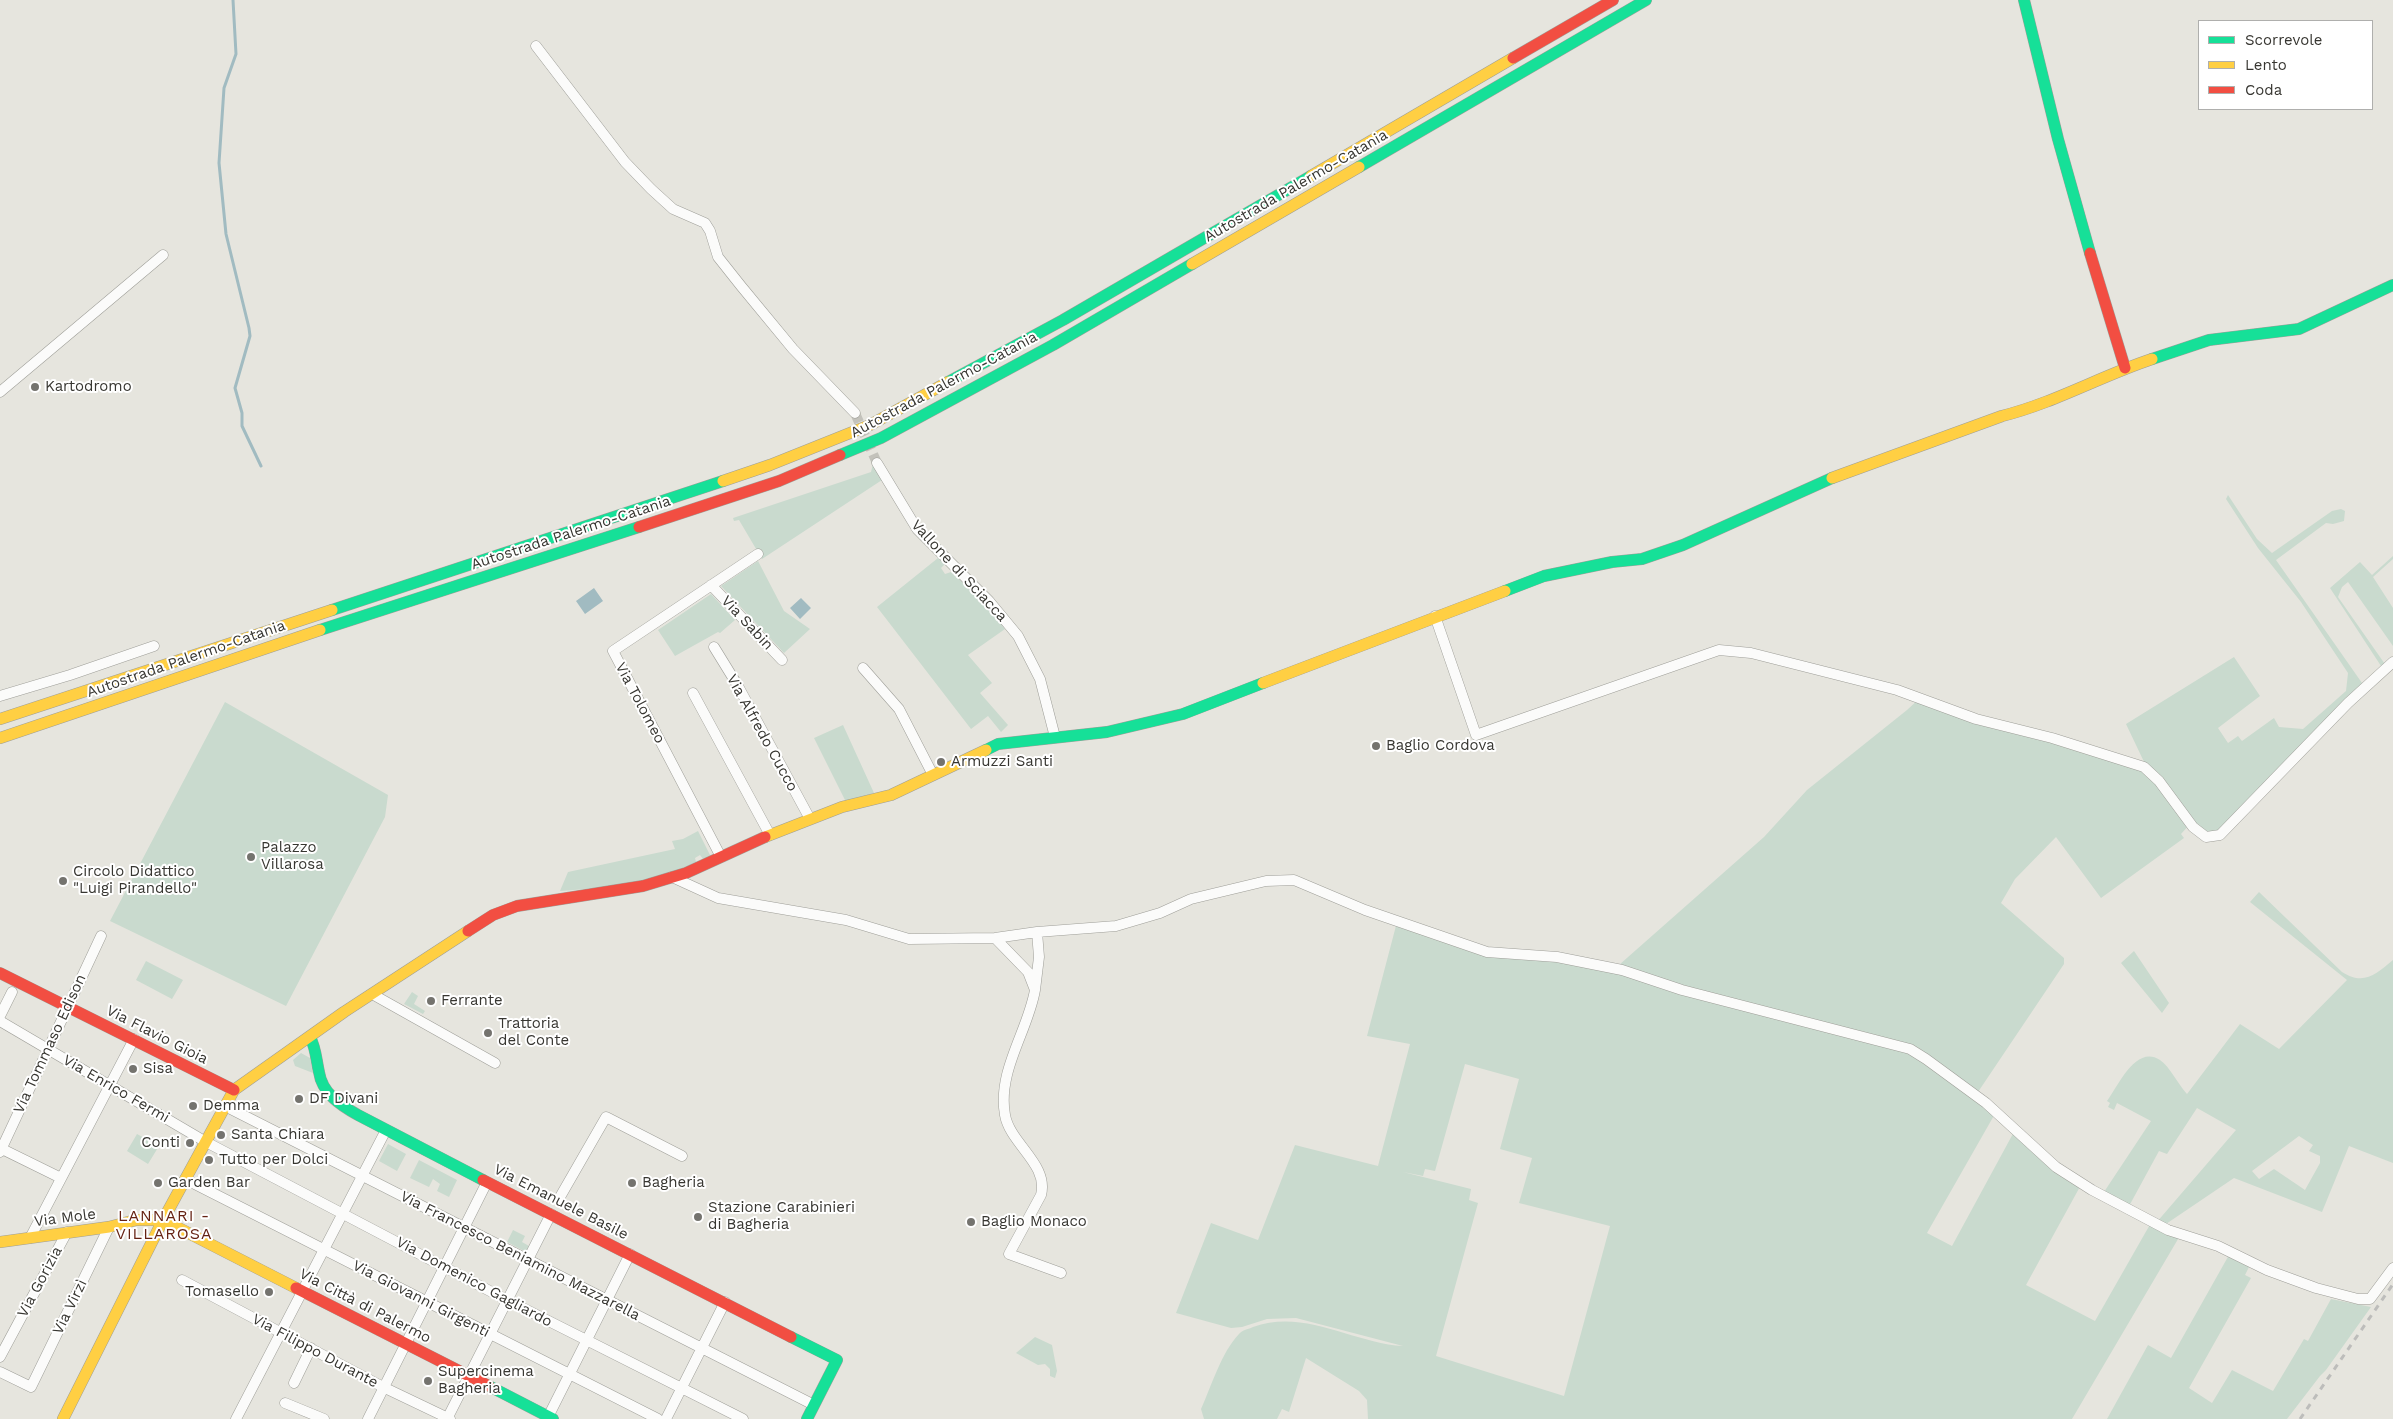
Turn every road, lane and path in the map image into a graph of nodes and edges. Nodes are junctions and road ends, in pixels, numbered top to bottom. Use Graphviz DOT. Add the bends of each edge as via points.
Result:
graph roads {
  1 [pos="1613,0"];
  2 [pos="1646,0"];
  3 [pos="2024,0"];
  4 [pos="536,46"];
  5 [pos="163,254"];
  6 [pos="2393,285"];
  7 [pos="2125,368"];
  8 [pos="0,392"];
  9 [pos="855,413"];
  10 [pos="876,463"];
  11 [pos="758,554"];
  12 [pos="712,585"];
  13 [pos="1435,616"];
  14 [pos="154,646"];
  15 [pos="714,647"];
  16 [pos="782,660"];
  17 [pos="2393,662"];
  18 [pos="864,668"];
  19 [pos="693,694"];
  20 [pos="0,696"];
  21 [pos="0,719"];
  22 [pos="1055,737"];
  23 [pos="0,738"];
  24 [pos="933,775"];
  25 [pos="810,819"];
  26 [pos="770,835"];
  27 [pos="721,856"];
  28 [pos="672,877"];
  29 [pos="1037,932"];
  30 [pos="101,936"];
  31 [pos="995,938"];
  32 [pos="1038,957"];
  33 [pos="1023,967"];
  34 [pos="0,973"];
  35 [pos="1035,990"];
  36 [pos="12,992"];
  37 [pos="372,994"];
  38 [pos="67,1006"];
  39 [pos="0,1016"];
  40 [pos="0,1022"];
  41 [pos="310,1037"];
  42 [pos="134,1039"];
  43 [pos="48,1049"];
  44 [pos="495,1063"];
  45 [pos="111,1085"];
  46 [pos="234,1090"];
  47 [pos="225,1106"];
  48 [pos="386,1130"];
  49 [pos="206,1142"];
  50 [pos="1,1149"];
  51 [pos="682,1156"];
  52 [pos="362,1176"];
  53 [pos="62,1178"];
  54 [pos="185,1179"];
  55 [pos="487,1182"];
  56 [pos="560,1197"];
  57 [pos="343,1213"];
  58 [pos="551,1214"];
  59 [pos="163,1220"];
  60 [pos="464,1227"];
  61 [pos="110,1228"];
  62 [pos="67,1232"];
  63 [pos="30,1238"];
  64 [pos="0,1242"];
  65 [pos="324,1250"];
  66 [pos="630,1254"];
  67 [pos="528,1260"];
  68 [pos="444,1266"];
  69 [pos="2393,1268"];
  70 [pos="1061,1273"];
  71 [pos="182,1280"];
  72 [pos="302,1291"];
  73 [pos="507,1300"];
  74 [pos="608,1301"];
  75 [pos="425,1302"];
  76 [pos="725,1302"];
  77 [pos="281,1333"];
  78 [pos="490,1335"];
  79 [pos="588,1341"];
  80 [pos="405,1343"];
  81 [pos="311,1348"];
  82 [pos="702,1348"];
  83 [pos="0,1357"];
  84 [pos="0,1372"];
  85 [pos="470,1376"];
  86 [pos="571,1376"];
  87 [pos="294,1383"];
  88 [pos="383,1387"];
  89 [pos="682,1388"];
  90 [pos="285,1403"];
  91 [pos="814,1405"];
  92 [pos="549,1418"];
  93 [pos="63,1419"];
  94 [pos="236,1419"];
  95 [pos="324,1419"];
  96 [pos="368,1419"];
  97 [pos="448,1419"];
  98 [pos="658,1419"];
  99 [pos="666,1419"];
  100 [pos="743,1419"];
  101 [pos="807,1419"];
  1 -- 21 [label="main road, Autostrada Palermo-Catania" via="1071,316 870,425 770,465"];
  2 -- 23 [label="main road, Autostrada Palermo-Catania" via="1053,345 881,438 778,482 292,639"];
  3 -- 7 [label="main road" via="2064,166"];
  4 -- 9 [label="street" via="625,162 673,209 705,223 718,257 793,349"];
  5 -- 8 [label="street"];
  6 -- 7 [label="main road" via="2299,329 2209,340"];
  7 -- 13 [label="main road" via="2026,410 1840,474 1683,545 1642,559 1544,576"];
  10 -- 22 [label="street, Vallone di Sciacca" via="916,529 989,601 1018,636 1040,679"];
  11 -- 12 [label="street, Via Tolomeo"];
  12 -- 16 [label="street, Via Sabin"];
  12 -- 27 [label="street, Via Tolomeo" via="613,651"];
  13 -- 17 [label="street" via="1476,735 1719,650 1751,653 1897,690 1976,719 2052,738 2144,767 2193,827 2206,837 2220,835 2348,703"];
  13 -- 22 [label="main road" via="1183,714 1107,732"];
  14 -- 20 [label="street"];
  15 -- 25 [label="street, Via Alfredo Cucco"];
  18 -- 24 [label="street" via="899,709"];
  19 -- 26 [label="street"];
  22 -- 24 [label="main road" via="998,744"];
  24 -- 25 [label="main road" via="891,794"];
  25 -- 26 [label="main road"];
  26 -- 27 [label="main road"];
  27 -- 28 [label="main road"];
  28 -- 31 [label="street" via="718,898 846,920 909,939"];
  28 -- 37 [label="main road" via="643,886 517,906 493,915"];
  29 -- 31 [label="street"];
  29 -- 32 [label="street"];
  29 -- 69 [label="street" via="1116,926 1160,913 1191,899 1266,881 1294,880 1365,910 1487,952 1557,957 1622,970 1682,990 1910,1049 1986,1103 2056,1166 2092,1190 2168,1230 2218,1246 2294,1280 2358,1299 2370,1299"];
  30 -- 38 [label="street, Via Tommaso Edison"];
  31 -- 33 [label="street"];
  32 -- 33 [label="street" via="1034,966"];
  32 -- 35 [label="street"];
  33 -- 35 [label="street"];
  34 -- 38 [label="main road, Via Flavio Gioia"];
  35 -- 70 [label="street" via="1032,1008 1004,1089 1005,1116 1016,1139 1041,1175 1044,1186 1009,1254"];
  36 -- 39 [label="street"];
  37 -- 41 [label="main road"];
  37 -- 44 [label="street"];
  38 -- 42 [label="main road, Via Flavio Gioia"];
  38 -- 43 [label="street, Via Tommaso Edison"];
  40 -- 43 [label="street, Via Enrico Fermi"];
  41 -- 46 [label="main road"];
  41 -- 48 [label="main road, Via Emanuele Basile" via="318,1052 320,1078 329,1096"];
  42 -- 45 [label="street"];
  42 -- 46 [label="main road, Via Flavio Gioia"];
  43 -- 45 [label="street, Via Enrico Fermi"];
  43 -- 50 [label="street, Via Tommaso Edison"];
  45 -- 49 [label="street, Via Enrico Fermi"];
  45 -- 53 [label="street"];
  46 -- 47 [label="main road"];
  47 -- 49 [label="main road"];
  47 -- 52 [label="street, Via Francesco Beniamino Mazzarella"];
  48 -- 52 [label="street"];
  48 -- 55 [label="main road, Via Emanuele Basile"];
  49 -- 54 [label="main road"];
  49 -- 57 [label="street, Via Domenico Gagliardo"];
  50 -- 53 [label="street"];
  51 -- 56 [label="street" via="606,1117"];
  52 -- 57 [label="street"];
  52 -- 60 [label="street, Via Francesco Beniamino Mazzarella"];
  53 -- 63 [label="street"];
  54 -- 59 [label="main road"];
  54 -- 65 [label="street, Via Giovanni Girgenti"];
  55 -- 58 [label="main road, Via Emanuele Basile"];
  55 -- 60 [label="street"];
  57 -- 65 [label="street"];
  57 -- 68 [label="street, Via Domenico Gagliardo"];
  58 -- 66 [label="main road, Via Emanuele Basile"];
  58 -- 67 [label="street"];
  59 -- 61 [label="main road, Via Mole" via="136,1220"];
  59 -- 72 [label="main road, Via Città di Palermo"];
  59 -- 93 [label="main road"];
  60 -- 67 [label="street, Via Francesco Beniamino Mazzarella"];
  60 -- 68 [label="street"];
  61 -- 62 [label="main road, Via Mole"];
  61 -- 84 [label="street, Via Virzì" via="30,1388"];
  62 -- 63 [label="main road, Via Mole"];
  62 -- 83 [label="street, Via Gorizia"];
  63 -- 64 [label="main road, Via Mole"];
  65 -- 72 [label="street"];
  65 -- 75 [label="street, Via Giovanni Girgenti"];
  66 -- 74 [label="street"];
  66 -- 76 [label="main road, Via Emanuele Basile"];
  67 -- 73 [label="street"];
  67 -- 74 [label="street, Via Francesco Beniamino Mazzarella"];
  68 -- 73 [label="street, Via Domenico Gagliardo"];
  68 -- 75 [label="street"];
  71 -- 77 [label="street, Via Filippo Durante"];
  72 -- 77 [label="street"];
  72 -- 80 [label="main road, Via Città di Palermo"];
  73 -- 78 [label="street"];
  73 -- 79 [label="street, Via Domenico Gagliardo"];
  74 -- 79 [label="street"];
  74 -- 82 [label="street, Via Francesco Beniamino Mazzarella"];
  75 -- 78 [label="street, Via Giovanni Girgenti"];
  75 -- 80 [label="street"];
  76 -- 82 [label="street"];
  76 -- 91 [label="main road, Via Emanuele Basile" via="837,1360"];
  77 -- 81 [label="street, Via Filippo Durante"];
  77 -- 94 [label="street"];
  78 -- 85 [label="street"];
  78 -- 86 [label="street, Via Giovanni Girgenti"];
  79 -- 86 [label="street"];
  79 -- 89 [label="street, Via Domenico Gagliardo"];
  80 -- 85 [label="main road, Via Città di Palermo"];
  80 -- 88 [label="street"];
  81 -- 87 [label="street"];
  81 -- 88 [label="street, Via Filippo Durante"];
  82 -- 89 [label="street"];
  82 -- 91 [label="street, Via Francesco Beniamino Mazzarella"];
  85 -- 92 [label="main road, Via Città di Palermo"];
  85 -- 97 [label="street"];
  86 -- 92 [label="street"];
  86 -- 98 [label="street, Via Giovanni Girgenti"];
  88 -- 96 [label="street"];
  88 -- 97 [label="street, Via Filippo Durante"];
  89 -- 99 [label="street"];
  89 -- 100 [label="street, Via Domenico Gagliardo"];
  90 -- 95 [label="street"];
  91 -- 101 [label="main road"];
}
